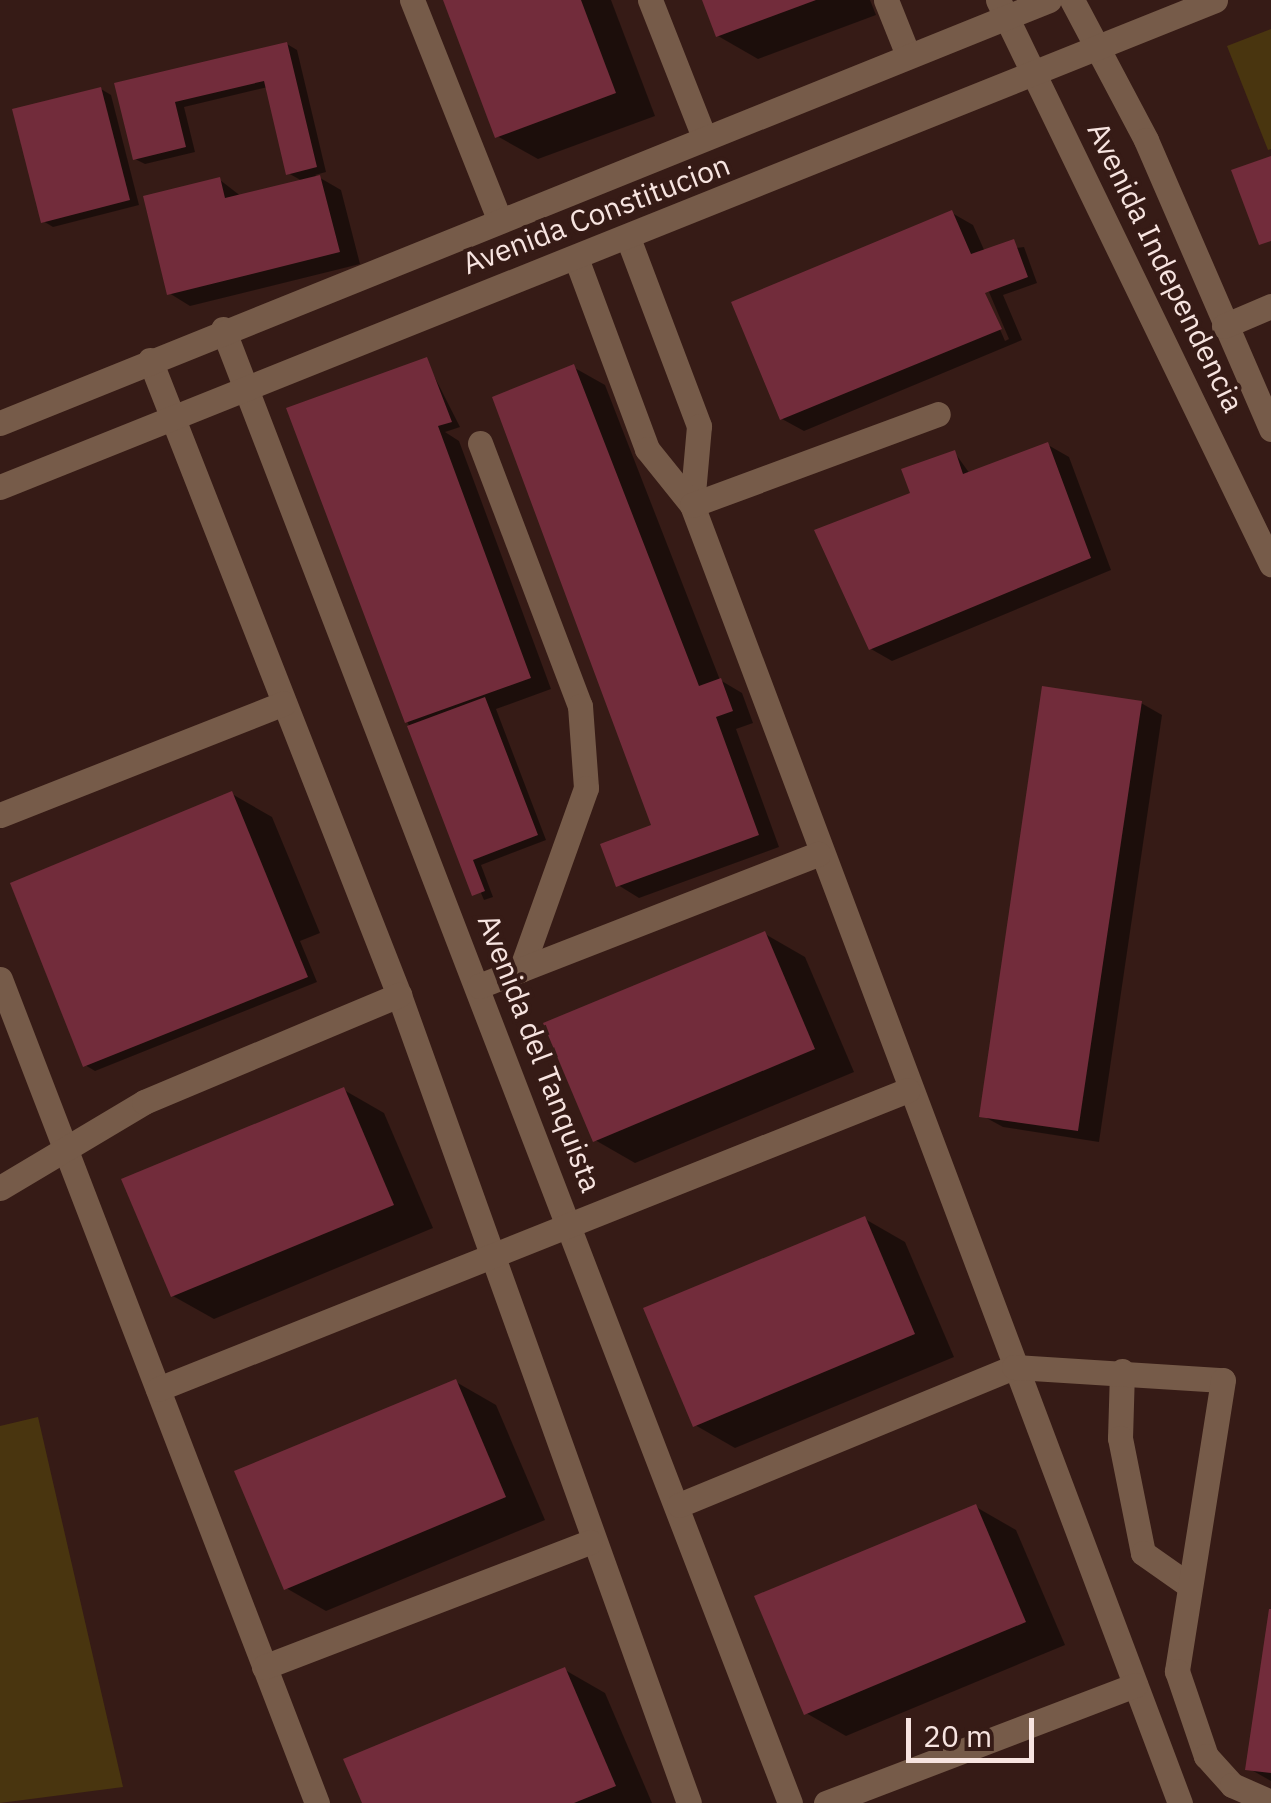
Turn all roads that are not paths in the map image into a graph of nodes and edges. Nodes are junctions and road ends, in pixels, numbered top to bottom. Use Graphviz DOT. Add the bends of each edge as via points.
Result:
graph roads {
  1 [pos="412,0"];
  2 [pos="650,0"];
  3 [pos="886,0"];
  4 [pos="1049,0"];
  5 [pos="1072,0"];
  6 [pos="1215,0"];
  7 [pos="1001,8"];
  8 [pos="1099,44"];
  9 [pos="908,55"];
  10 [pos="1031,72"];
  11 [pos="704,137"];
  12 [pos="499,220"];
  13 [pos="628,238"];
  14 [pos="576,258"];
  15 [pos="1271,306"];
  16 [pos="1224,326"];
  17 [pos="223,328"];
  18 [pos="150,360"];
  19 [pos="245,382"];
  20 [pos="938,414"];
  21 [pos="170,415"];
  22 [pos="0,423"];
  23 [pos="1271,429"];
  24 [pos="480,443"];
  25 [pos="0,486"];
  26 [pos="692,505"];
  27 [pos="1271,564"];
  28 [pos="284,703"];
  29 [pos="0,815"];
  30 [pos="818,854"];
  31 [pos="521,970"];
  32 [pos="0,979"];
  33 [pos="479,986"];
  34 [pos="399,994"];
  35 [pos="908,1090"];
  36 [pos="65,1150"];
  37 [pos="0,1188"];
  38 [pos="572,1224"];
  39 [pos="490,1260"];
  40 [pos="1014,1367"];
  41 [pos="1122,1370"];
  42 [pos="158,1389"];
  43 [pos="679,1505"];
  44 [pos="590,1542"];
  45 [pos="1190,1586"];
  46 [pos="264,1666"];
  47 [pos="1135,1685"];
  48 [pos="1271,1802"];
  49 [pos="316,1803"];
  50 [pos="689,1803"];
  51 [pos="790,1803"];
  52 [pos="826,1803"];
  53 [pos="1180,1803"];
  1 -- 12 [label="lane"];
  2 -- 11 [label="lane"];
  3 -- 9 [label="lane"];
  4 -- 7 [label="lane, Avenida Constitucion"];
  5 -- 8 [label="lane, Avenida Independencia"];
  6 -- 8 [label="lane, Avenida Constitucion"];
  7 -- 9 [label="lane, Avenida Constitucion"];
  7 -- 10 [label="lane, Avenida Independencia"];
  8 -- 10 [label="lane, Avenida Constitucion"];
  8 -- 16 [label="lane, Avenida Independencia"];
  9 -- 11 [label="lane, Avenida Constitucion"];
  10 -- 13 [label="lane, Avenida Constitucion"];
  10 -- 27 [label="lane, Avenida Independencia" via="1085,166"];
  11 -- 12 [label="lane, Avenida Constitucion"];
  12 -- 17 [label="lane, Avenida Constitucion"];
  13 -- 14 [label="lane, Avenida Constitucion"];
  13 -- 26 [label="lane" via="700,426"];
  14 -- 19 [label="lane, Avenida Constitucion"];
  14 -- 26 [label="lane" via="647,449"];
  15 -- 16 [label="lane"];
  16 -- 23 [label="lane, Avenida Independencia"];
  17 -- 18 [label="lane, Avenida Constitucion"];
  17 -- 19 [label="lane, Avenida del Tanquista"];
  18 -- 21 [label="lane"];
  18 -- 22 [label="lane, Avenida Constitucion"];
  19 -- 21 [label="lane, Avenida Constitucion"];
  19 -- 33 [label="lane, Avenida del Tanquista"];
  20 -- 26 [label="lane"];
  21 -- 25 [label="lane, Avenida Constitucion"];
  21 -- 28 [label="lane"];
  24 -- 31 [label="lane" via="580,706 586,788"];
  26 -- 30 [label="lane"];
  28 -- 29 [label="lane"];
  28 -- 34 [label="lane"];
  30 -- 31 [label="lane"];
  30 -- 35 [label="lane"];
  31 -- 33 [label="lane"];
  32 -- 36 [label="lane"];
  33 -- 38 [label="lane, Avenida del Tanquista"];
  34 -- 36 [label="lane" via="144,1102"];
  34 -- 39 [label="lane"];
  35 -- 38 [label="lane"];
  35 -- 40 [label="lane"];
  36 -- 37 [label="lane"];
  36 -- 42 [label="lane"];
  38 -- 39 [label="lane"];
  38 -- 43 [label="lane, Avenida del Tanquista"];
  39 -- 42 [label="lane"];
  39 -- 44 [label="lane"];
  40 -- 41 [label="lane"];
  40 -- 43 [label="lane"];
  40 -- 47 [label="lane"];
  41 -- 45 [label="lane" via="1120,1438 1143,1553"];
  41 -- 45 [label="lane" via="1223,1380"];
  42 -- 46 [label="lane"];
  43 -- 51 [label="lane, Avenida del Tanquista"];
  44 -- 46 [label="lane"];
  44 -- 50 [label="lane"];
  45 -- 48 [label="lane" via="1177,1670 1198,1739 1232,1785"];
  46 -- 49 [label="lane"];
  47 -- 52 [label="lane"];
  47 -- 53 [label="lane"];
}
